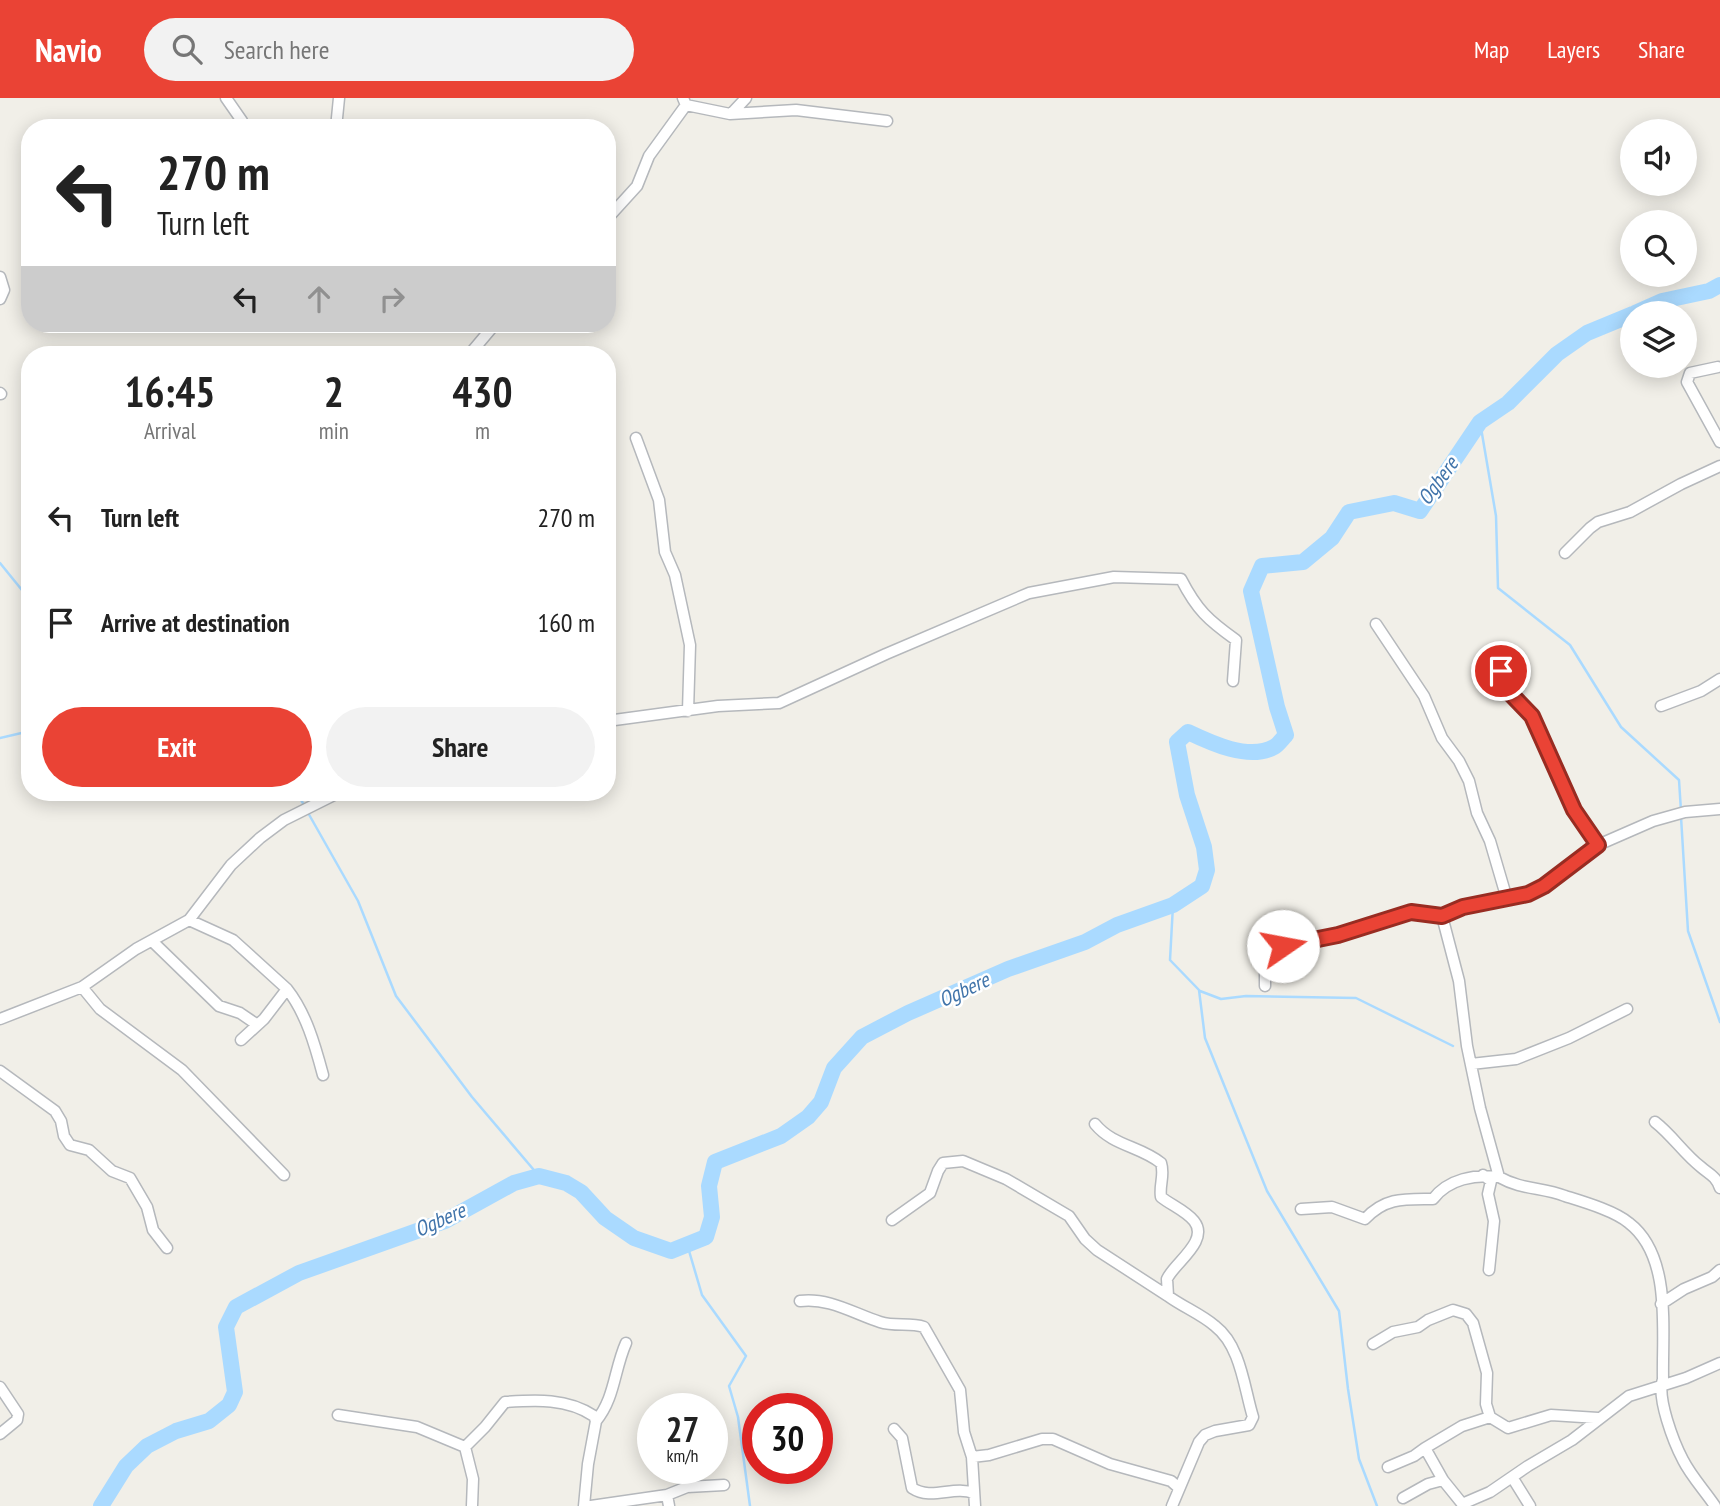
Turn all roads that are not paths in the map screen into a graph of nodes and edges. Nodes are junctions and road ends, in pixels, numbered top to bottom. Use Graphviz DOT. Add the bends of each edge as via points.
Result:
graph roads {
  1 [pos="226,98"];
  2 [pos="340,98"];
  3 [pos="746,98"];
  4 [pos="685,101"];
  5 [pos="730,114"];
  6 [pos="241,119"];
  7 [pos="337,119"];
  8 [pos="887,121"];
  9 [pos="616,209"];
  10 [pos="0,277"];
  11 [pos="0,299"];
  12 [pos="1718,367"];
  13 [pos="636,438"];
  14 [pos="1720,442"];
  15 [pos="1720,466"];
  16 [pos="1565,553"];
  17 [pos="1376,624"];
  18 [pos="1492,658"];
  19 [pos="1720,679"];
  20 [pos="1233,681"];
  21 [pos="1661,706"];
  22 [pos="688,711"];
  23 [pos="616,719"];
  24 [pos="322,801"];
  25 [pos="1720,809"];
  26 [pos="1598,845"];
  27 [pos="1507,899"];
  28 [pos="1442,916"];
  29 [pos="189,920"];
  30 [pos="152,941"];
  31 [pos="1265,986"];
  32 [pos="82,987"];
  33 [pos="287,989"];
  34 [pos="1627,1009"];
  35 [pos="0,1019"];
  36 [pos="256,1024"];
  37 [pos="241,1040"];
  38 [pos="1471,1064"];
  39 [pos="0,1071"];
  40 [pos="323,1075"];
  41 [pos="1655,1122"];
  42 [pos="1095,1124"];
  43 [pos="284,1175"];
  44 [pos="1483,1175"];
  45 [pos="1499,1177"];
  46 [pos="1720,1188"];
  47 [pos="1301,1209"];
  48 [pos="892,1220"];
  49 [pos="167,1248"];
  50 [pos="1489,1270"];
  51 [pos="1720,1270"];
  52 [pos="1168,1296"];
  53 [pos="800,1301"];
  54 [pos="1661,1304"];
  55 [pos="626,1343"];
  56 [pos="1373,1344"];
  57 [pos="1720,1363"];
  58 [pos="0,1387"];
  59 [pos="1660,1387"];
  60 [pos="338,1415"];
  61 [pos="1490,1417"];
  62 [pos="1598,1418"];
  63 [pos="596,1421"];
  64 [pos="894,1429"];
  65 [pos="0,1434"];
  66 [pos="465,1447"];
  67 [pos="1424,1447"];
  68 [pos="972,1457"];
  69 [pos="1388,1467"];
  70 [pos="1512,1477"];
  71 [pos="1443,1480"];
  72 [pos="724,1485"];
  73 [pos="1179,1488"];
  74 [pos="974,1493"];
  75 [pos="1403,1498"];
  76 [pos="668,1501"];
  77 [pos="1463,1505"];
  78 [pos="1713,1505"];
  79 [pos="472,1506"];
  80 [pos="584,1506"];
  81 [pos="591,1506"];
  82 [pos="975,1506"];
  83 [pos="1172,1506"];
  84 [pos="1530,1506"];
  1 -- 6 [label="street"];
  2 -- 7 [label="street"];
  3 -- 5 [label="street"];
  4 -- 5 [label="street"];
  4 -- 9 [label="street" via="649,156 637,186"];
  5 -- 8 [label="street" via="796,110"];
  10 -- 11 [label="street" via="5,290"];
  12 -- 14 [label="street" via="1690,373 1687,382"];
  13 -- 22 [label="street" via="659,500 665,552 675,575 690,645"];
  15 -- 16 [label="street" via="1630,512 1598,522"];
  17 -- 27 [label="street" via="1460,761"];
  18 -- 26 [label="street" via="1508,691 1532,716 1574,810"];
  19 -- 21 [label="street"];
  20 -- 22 [label="street" via="1236,640 1193,603 1181,579 1114,576 1029,593 779,703"];
  22 -- 23 [label="street"];
  24 -- 29 [label="street" via="260,838 231,865"];
  25 -- 26 [label="street" via="1653,821"];
  26 -- 27 [label="street" via="1544,886"];
  27 -- 28 [label="street"];
  28 -- 31 [label="street" via="1411,912 1283,946 1269,952 1265,960"];
  28 -- 38 [label="street" via="1460,981"];
  29 -- 30 [label="street"];
  29 -- 33 [label="street" via="233,940"];
  30 -- 32 [label="street"];
  30 -- 36 [label="street" via="219,1006"];
  32 -- 35 [label="street"];
  32 -- 43 [label="street" via="100,1009 183,1070"];
  33 -- 36 [label="street"];
  33 -- 40 [label="street" via="310,1034"];
  34 -- 38 [label="street" via="1516,1059"];
  36 -- 37 [label="street"];
  38 -- 45 [label="street"];
  39 -- 49 [label="street" via="55,1111 70,1145 89,1150 112,1171 130,1178 147,1207 153,1230"];
  41 -- 46 [label="street" via="1717,1179"];
  42 -- 52 [label="street" via="1104,1135 1161,1163 1161,1197 1197,1227 1196,1242 1167,1279"];
  44 -- 45 [label="street"];
  44 -- 47 [label="street" via="1440,1190 1433,1199 1386,1202 1365,1219 1332,1207"];
  44 -- 50 [label="street" via="1491,1181 1488,1194 1494,1221"];
  45 -- 54 [label="street" via="1515,1186 1562,1194 1628,1222 1647,1240 1658,1266"];
  48 -- 52 [label="street" via="930,1193 943,1163 963,1161 1006,1178 1069,1216 1097,1250"];
  51 -- 54 [label="street"];
  52 -- 73 [label="street" via="1218,1328 1227,1339 1253,1417 1249,1425 1205,1435"];
  53 -- 68 [label="street" via="827,1303 882,1323 924,1327 960,1390"];
  54 -- 59 [label="street"];
  55 -- 63 [label="street" via="609,1401"];
  56 -- 61 [label="street" via="1392,1332 1418,1327 1453,1310 1466,1314 1473,1323 1487,1373"];
  57 -- 59 [label="street"];
  58 -- 65 [label="street" via="18,1414"];
  59 -- 62 [label="street" via="1629,1396"];
  59 -- 78 [label="street" via="1683,1460"];
  60 -- 66 [label="street" via="417,1427"];
  61 -- 62 [label="street" via="1508,1428 1551,1415"];
  61 -- 67 [label="street"];
  62 -- 70 [label="street"];
  63 -- 66 [label="street" via="575,1405 505,1402"];
  63 -- 80 [label="street"];
  64 -- 74 [label="street" via="902,1438 912,1488 927,1495"];
  66 -- 79 [label="street" via="473,1479"];
  67 -- 69 [label="street"];
  67 -- 71 [label="street"];
  68 -- 73 [label="street" via="1053,1439 1110,1464 1171,1481"];
  68 -- 74 [label="street"];
  70 -- 77 [label="street"];
  70 -- 84 [label="street"];
  71 -- 75 [label="street"];
  71 -- 77 [label="street"];
  72 -- 76 [label="street" via="687,1487"];
  73 -- 83 [label="street"];
  74 -- 82 [label="street"];
  76 -- 81 [label="street"];
}
